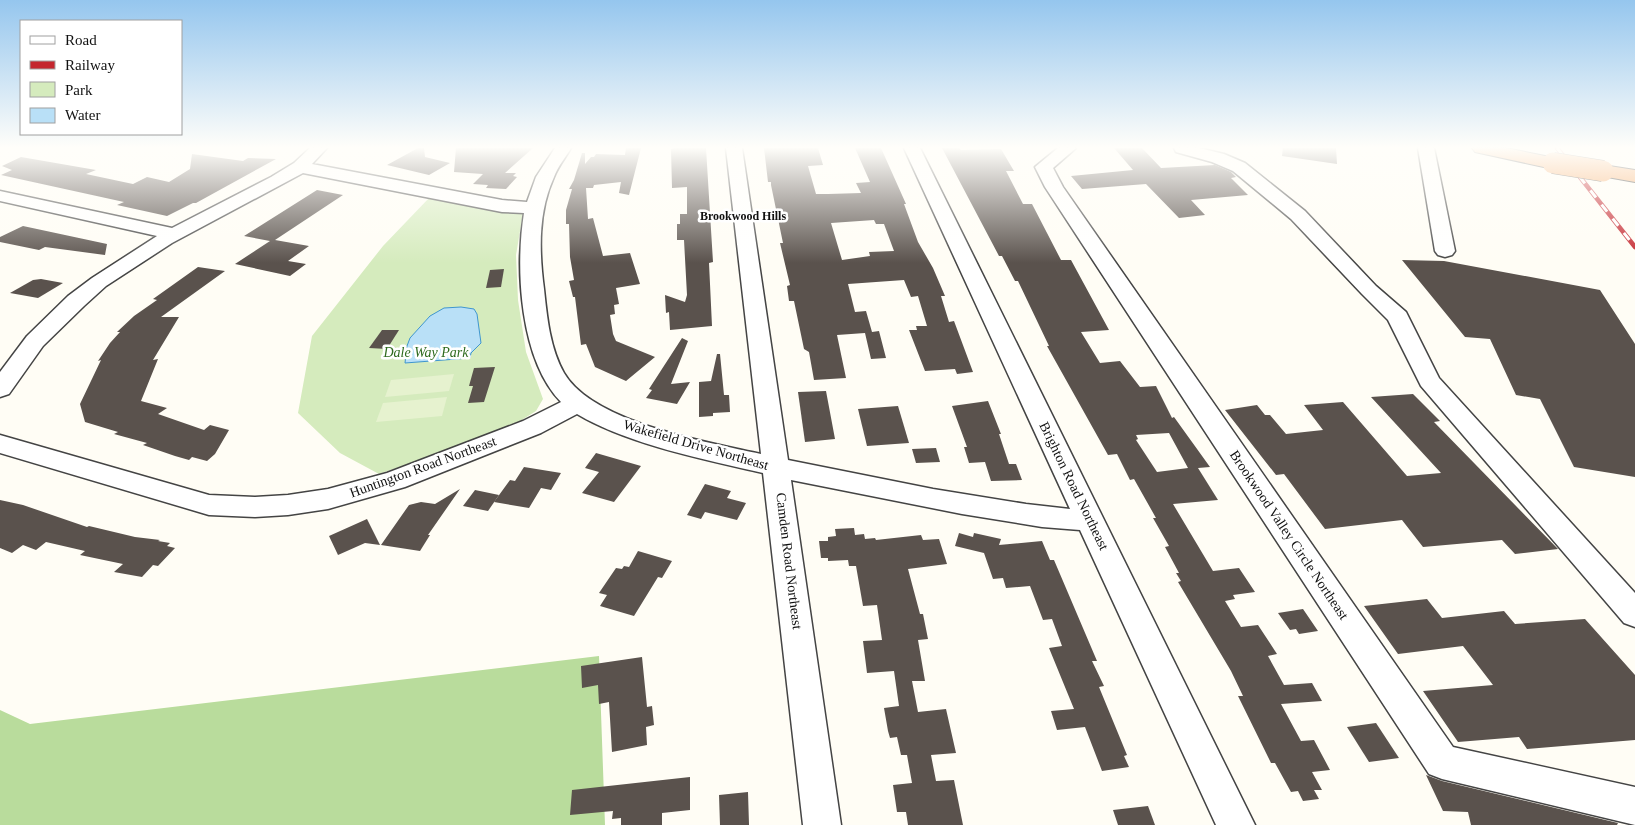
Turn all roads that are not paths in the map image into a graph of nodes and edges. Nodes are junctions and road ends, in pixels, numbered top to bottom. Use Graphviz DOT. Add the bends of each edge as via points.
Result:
graph roads {
  1 [pos="266,186"];
  2 [pos="401,186"];
  3 [pos="541,186"];
  4 [pos="739,186"];
  5 [pos="930,186"];
  6 [pos="1054,186"];
  7 [pos="1263,186"];
  8 [pos="1433,186"];
  9 [pos="0,196"];
  10 [pos="534,208"];
  11 [pos="175,234"];
  12 [pos="1445,251"];
  13 [pos="0,389"];
  14 [pos="578,404"];
  15 [pos="0,444"];
  16 [pos="777,468"];
  17 [pos="1090,520"];
  18 [pos="1635,614"];
  19 [pos="1635,806"];
  20 [pos="822,825"];
  21 [pos="1236,825"];
  1 -- 11 [label="street"];
  2 -- 10 [label="street" via="502,206"];
  3 -- 10 [label="street, Wakefield Drive Northeast"];
  4 -- 16 [label="street, Camden Road Northeast"];
  5 -- 17 [label="street, Brighton Road Northeast"];
  6 -- 19 [label="street, Brookwood Valley Circle Northeast" via="1442,762"];
  7 -- 18 [label="street" via="1298,215 1398,317 1429,381"];
  8 -- 12 [label="street"];
  9 -- 11 [label="street"];
  10 -- 14 [label="street, Wakefield Drive Northeast" via="530,262 538,328 553,375"];
  11 -- 13 [label="street" via="124,265 76,301 35,341"];
  14 -- 15 [label="street, Huntington Road Northeast" via="532,427 395,480 328,499 288,505 209,505"];
  14 -- 16 [label="street, Wakefield Drive Northeast" via="623,426"];
  16 -- 17 [label="street, Wakefield Drive Northeast" via="1057,520"];
  16 -- 20 [label="street, Camden Road Northeast"];
  17 -- 21 [label="street, Brighton Road Northeast"];
}
